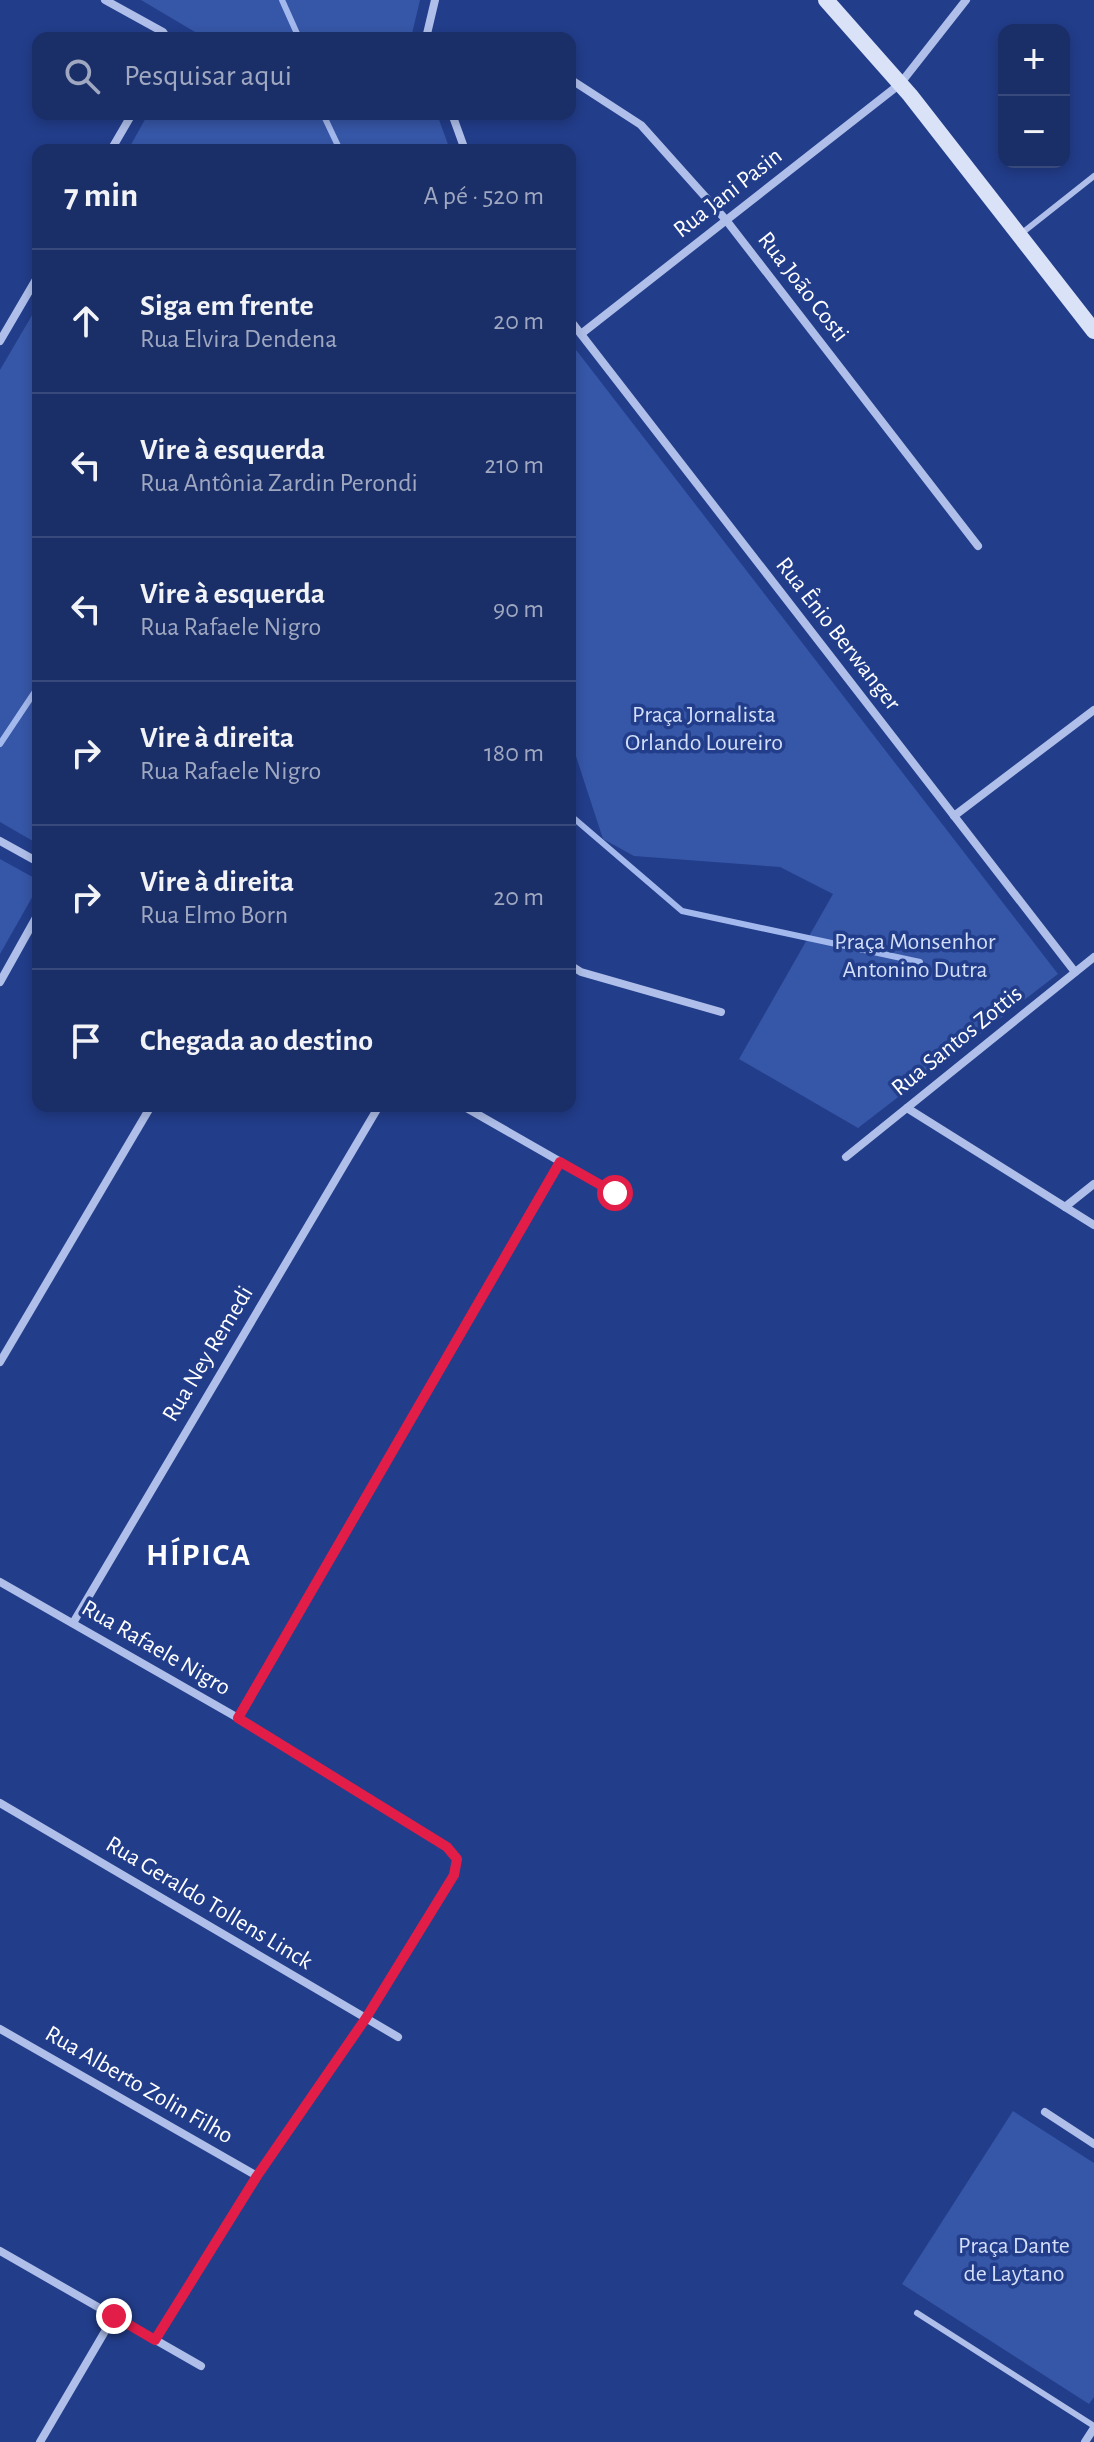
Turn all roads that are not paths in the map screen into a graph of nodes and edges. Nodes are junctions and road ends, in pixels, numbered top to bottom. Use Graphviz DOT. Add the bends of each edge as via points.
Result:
graph roads {
  1 [pos="105,0"];
  2 [pos="435,0"];
  3 [pos="826,0"];
  4 [pos="966,0"];
  5 [pos="163,32"];
  6 [pos="427,32"];
  7 [pos="576,83"];
  8 [pos="900,84"];
  9 [pos="128,120"];
  10 [pos="454,120"];
  11 [pos="114,144"];
  12 [pos="463,144"];
  13 [pos="1094,176"];
  14 [pos="726,220"];
  15 [pos="1020,236"];
  16 [pos="32,286"];
  17 [pos="576,328"];
  18 [pos="1094,331"];
  19 [pos="581,334"];
  20 [pos="0,341"];
  21 [pos="978,546"];
  22 [pos="1094,710"];
  23 [pos="954,816"];
  24 [pos="0,841"];
  25 [pos="32,859"];
  26 [pos="32,925"];
  27 [pos="1094,957"];
  28 [pos="576,969"];
  29 [pos="1075,972"];
  30 [pos="0,982"];
  31 [pos="721,1012"];
  32 [pos="907,1108"];
  33 [pos="147,1112"];
  34 [pos="375,1112"];
  35 [pos="473,1112"];
  36 [pos="846,1157"];
  37 [pos="560,1162"];
  38 [pos="1094,1184"];
  39 [pos="615,1193"];
  40 [pos="1065,1207"];
  41 [pos="1094,1225"];
  42 [pos="0,1362"];
  43 [pos="0,1582"];
  44 [pos="73,1623"];
  45 [pos="238,1718"];
  46 [pos="0,1803"];
  47 [pos="366,2018"];
  48 [pos="0,2029"];
  49 [pos="398,2037"];
  50 [pos="1045,2112"];
  51 [pos="1094,2144"];
  52 [pos="257,2176"];
  53 [pos="0,2251"];
  54 [pos="917,2313"];
  55 [pos="114,2316"];
  56 [pos="155,2340"];
  57 [pos="201,2366"];
  58 [pos="1094,2427"];
  59 [pos="40,2442"];
  60 [pos="1085,2442"];
  1 -- 5 [label="street"];
  2 -- 6 [label="street"];
  3 -- 8 [label="street"];
  4 -- 8 [label="street, Rua Jani Pasin"];
  7 -- 14 [label="street, Rua João Costi" via="641,125"];
  8 -- 14 [label="street, Rua Jani Pasin"];
  8 -- 15 [label="street"];
  9 -- 11 [label="street"];
  10 -- 12 [label="street"];
  13 -- 15 [label="lane"];
  14 -- 19 [label="street, Rua Jani Pasin"];
  14 -- 21 [label="street, Rua João Costi"];
  15 -- 18 [label="street"];
  16 -- 20 [label="street"];
  17 -- 19 [label="street, Rua Ênio Berwanger"];
  19 -- 23 [label="street, Rua Ênio Berwanger"];
  22 -- 23 [label="street"];
  23 -- 29 [label="street, Rua Ênio Berwanger"];
  24 -- 25 [label="street"];
  26 -- 30 [label="street"];
  27 -- 29 [label="street, Rua Santos Zottis"];
  28 -- 31 [label="street"];
  29 -- 32 [label="street, Rua Santos Zottis"];
  32 -- 36 [label="street, Rua Santos Zottis"];
  32 -- 40 [label="street"];
  33 -- 42 [label="street"];
  34 -- 44 [label="street, Rua Ney Remedi"];
  35 -- 37 [label="street"];
  37 -- 39 [label="street"];
  37 -- 45 [label="street"];
  38 -- 40 [label="street"];
  40 -- 41 [label="street"];
  43 -- 44 [label="street, Rua Rafaele Nigro"];
  44 -- 45 [label="street, Rua Rafaele Nigro"];
  45 -- 47 [label="street, Rua Rafaele Nigro" via="447,1847 457,1859 454,1875"];
  46 -- 47 [label="street, Rua Geraldo Tollens Linck"];
  47 -- 49 [label="street, Rua Geraldo Tollens Linck"];
  47 -- 52 [label="street, Rua Rafaele Nigro"];
  48 -- 52 [label="street, Rua Alberto Zolin Filho"];
  50 -- 51 [label="street"];
  52 -- 56 [label="street, Rua Rafaele Nigro"];
  53 -- 55 [label="street"];
  54 -- 58 [label="lane"];
  55 -- 56 [label="street"];
  55 -- 59 [label="street"];
  56 -- 57 [label="street"];
  58 -- 60 [label="street"];
}
